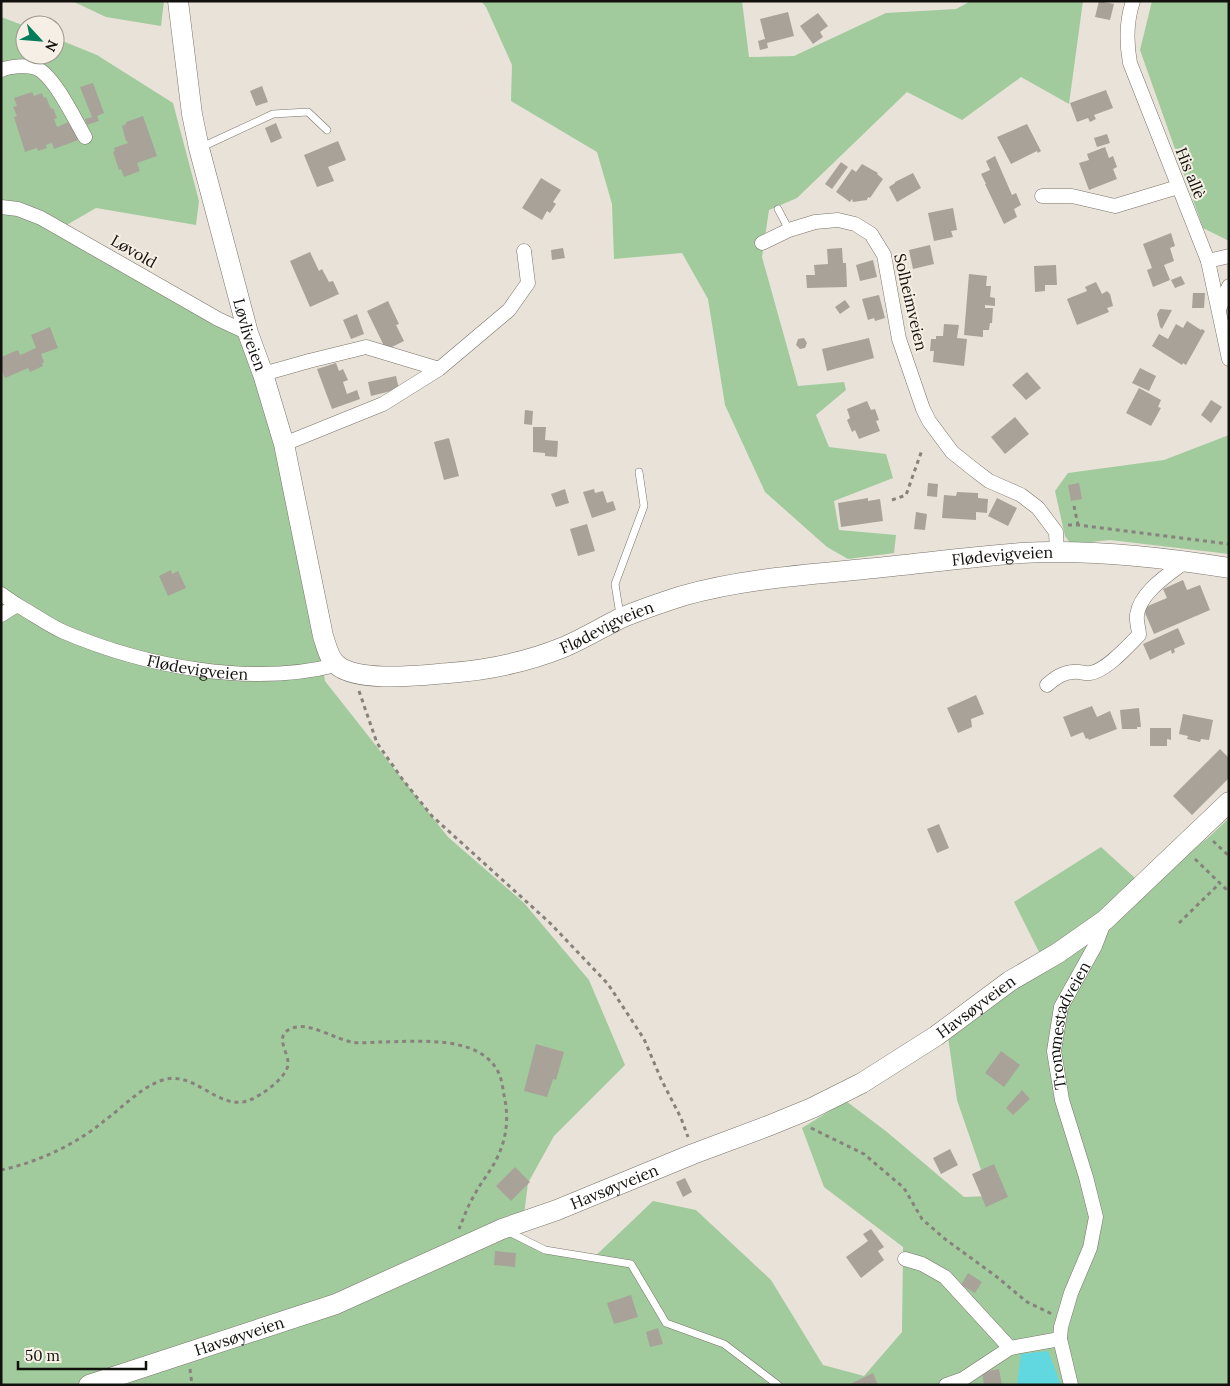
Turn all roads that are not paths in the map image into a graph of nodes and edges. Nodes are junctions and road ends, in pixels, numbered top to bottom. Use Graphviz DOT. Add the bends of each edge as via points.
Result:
graph roads {
  1 [pos="178,1"];
  2 [pos="1133,1"];
  3 [pos="1,70"];
  4 [pos="328,130"];
  5 [pos="85,137"];
  6 [pos="199,148"];
  7 [pos="1178,187"];
  8 [pos="1042,196"];
  9 [pos="1,207"];
  10 [pos="778,209"];
  11 [pos="789,230"];
  12 [pos="762,243"];
  13 [pos="524,251"];
  14 [pos="1229,256"];
  15 [pos="1208,262"];
  16 [pos="1229,286"];
  17 [pos="1219,309"];
  18 [pos="248,333"];
  19 [pos="1229,359"];
  20 [pos="439,369"];
  21 [pos="263,374"];
  22 [pos="284,444"];
  23 [pos="638,472"];
  24 [pos="1057,553"];
  25 [pos="1186,561"];
  26 [pos="1229,568"];
  27 [pos="1,594"];
  28 [pos="17,605"];
  29 [pos="1,615"];
  30 [pos="621,618"];
  31 [pos="344,669"];
  32 [pos="1046,685"];
  33 [pos="1229,802"];
  34 [pos="1105,920"];
  35 [pos="502,1229"];
  36 [pos="905,1260"];
  37 [pos="1060,1339"];
  38 [pos="1010,1348"];
  39 [pos="89,1385"];
  40 [pos="778,1385"];
  41 [pos="946,1385"];
  42 [pos="1071,1385"];
  1 -- 6 [label="main road, Løvliveien"];
  2 -- 7 [label="street, His allè" via="1127,25 1130,63"];
  3 -- 5 [label="street" via="10,66 36,68 54,84"];
  4 -- 6 [label="lane" via="308,112 273,114"];
  6 -- 18 [label="main road, Løvliveien"];
  7 -- 8 [label="street" via="1115,206 1072,196"];
  7 -- 15 [label="street, His allè"];
  9 -- 18 [label="street, Løvold" via="18,209 41,218"];
  10 -- 11 [label="lane"];
  11 -- 12 [label="street, Solheimveien"];
  11 -- 24 [label="street, Solheimveien" via="815,222 838,220 855,224 871,234 884,255 899,339 929,421 952,452 989,481 1038,508 1056,532"];
  13 -- 20 [label="street" via="528,283 509,310"];
  14 -- 15 [label="street"];
  15 -- 17 [label="street, His allè"];
  16 -- 17 [label="street"];
  17 -- 19 [label="street, His allè"];
  18 -- 21 [label="main road, Løvliveien"];
  20 -- 21 [label="street" via="366,347"];
  20 -- 22 [label="street" via="383,404"];
  21 -- 22 [label="main road, Løvliveien"];
  22 -- 31 [label="main road, Løvliveien" via="323,636 328,652"];
  23 -- 30 [label="lane" via="644,506 615,584"];
  24 -- 25 [label="main road, Flødevigveien"];
  24 -- 30 [label="main road, Flødevigveien" via="1021,553 728,586 684,596"];
  25 -- 26 [label="main road, Flødevigveien"];
  25 -- 32 [label="street" via="1146,594 1137,615 1139,635 1126,649 1101,669 1090,673 1066,673"];
  27 -- 28 [label="street, Flødevigveien"];
  28 -- 29 [label="street"];
  28 -- 31 [label="street, Flødevigveien" via="62,631 123,654 173,666 242,674"];
  30 -- 31 [label="main road, Flødevigveien" via="564,647 515,664 418,675 372,676"];
  33 -- 34 [label="main road, Trommestadveien"];
  34 -- 35 [label="main road, Havsøyveien" via="862,1083 791,1116"];
  34 -- 37 [label="street, Trommestadveien" via="1095,946 1061,1007 1054,1051 1062,1100 1096,1217 1090,1248 1071,1293"];
  35 -- 39 [label="main road, Havsøyveien" via="336,1304"];
  35 -- 40 [label="lane" via="545,1250 632,1264 666,1323 724,1344"];
  36 -- 38 [label="street" via="922,1264 945,1277"];
  37 -- 38 [label="street"];
  37 -- 42 [label="street, Trommestadveien"];
  38 -- 41 [label="street" via="962,1379"];
}
